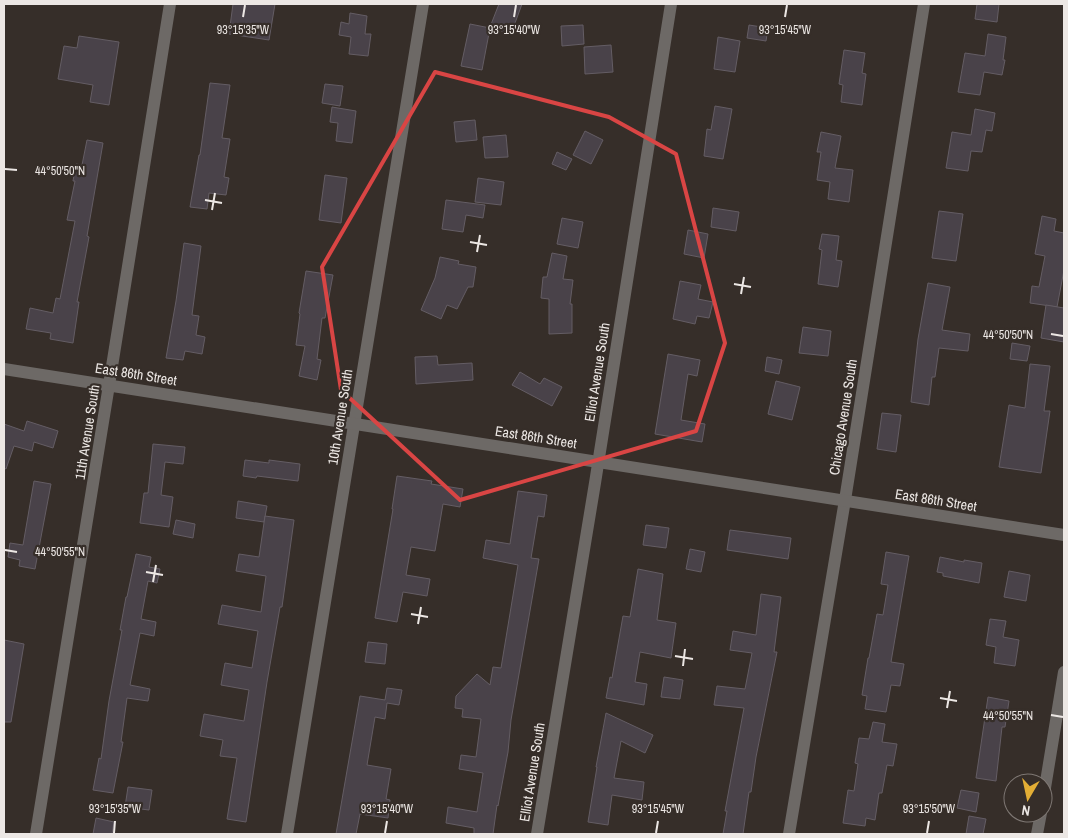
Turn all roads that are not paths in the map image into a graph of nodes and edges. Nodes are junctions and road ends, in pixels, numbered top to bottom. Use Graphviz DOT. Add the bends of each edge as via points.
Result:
graph roads {
  1 [pos="170,4"];
  2 [pos="423,4"];
  3 [pos="671,4"];
  4 [pos="924,4"];
  5 [pos="4,369"];
  6 [pos="110,385"];
  7 [pos="354,424"];
  8 [pos="598,461"];
  9 [pos="845,500"];
  10 [pos="1064,535"];
  11 [pos="1064,672"];
  12 [pos="1047,773"];
  13 [pos="36,834"];
  14 [pos="287,834"];
  15 [pos="537,834"];
  16 [pos="790,834"];
  1 -- 6 [label="street, 11th Avenue South"];
  2 -- 7 [label="street, 10th Avenue South"];
  3 -- 8 [label="street, Elliot Avenue South"];
  4 -- 9 [label="street, Chicago Avenue South"];
  5 -- 6 [label="street, East 86th Street"];
  6 -- 7 [label="street, East 86th Street"];
  6 -- 13 [label="street, 11th Avenue South"];
  7 -- 8 [label="street, East 86th Street"];
  7 -- 14 [label="street, 10th Avenue South"];
  8 -- 9 [label="street, East 86th Street"];
  8 -- 15 [label="street, Elliot Avenue South"];
  9 -- 10 [label="street, East 86th Street"];
  9 -- 16 [label="street, Chicago Avenue South"];
  11 -- 12 [label="street"];
}
